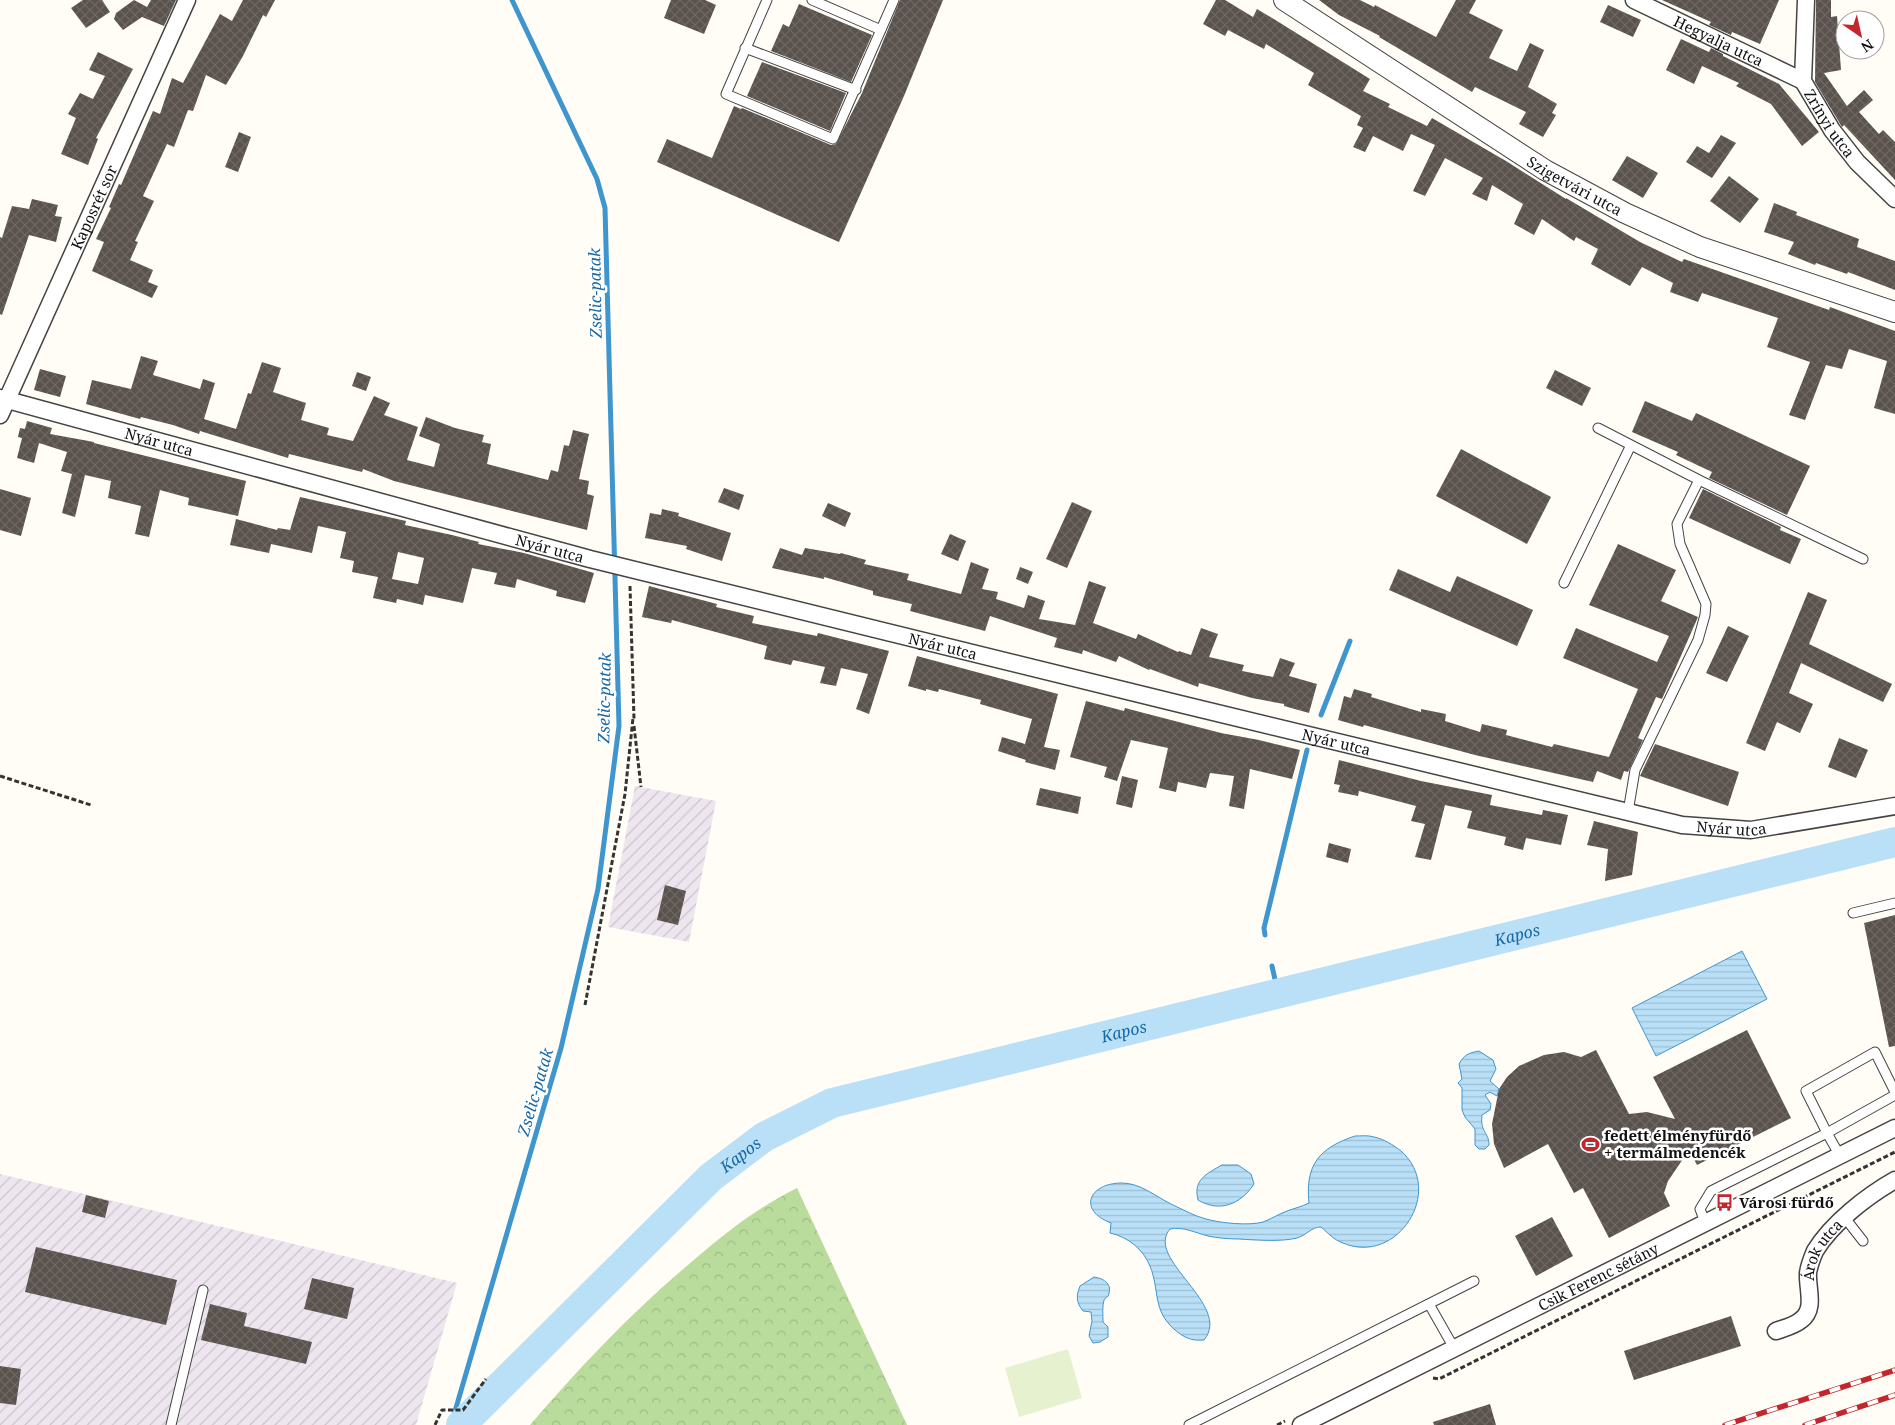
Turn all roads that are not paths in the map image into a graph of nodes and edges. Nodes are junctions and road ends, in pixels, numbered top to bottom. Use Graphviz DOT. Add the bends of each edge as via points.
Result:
graph roads {
  1 [pos="187,0"];
  2 [pos="767,0"];
  3 [pos="812,0"];
  4 [pos="894,0"];
  5 [pos="1284,0"];
  6 [pos="1634,0"];
  7 [pos="1806,0"];
  8 [pos="881,30"];
  9 [pos="745,48"];
  10 [pos="1803,81"];
  11 [pos="856,90"];
  12 [pos="1895,199"];
  13 [pos="1895,312"];
  14 [pos="3,399"];
  15 [pos="0,415"];
  16 [pos="1598,428"];
  17 [pos="1631,445"];
  18 [pos="1699,480"];
  19 [pos="1863,559"];
  20 [pos="1564,583"];
  21 [pos="1895,806"];
  22 [pos="1628,812"];
  23 [pos="1895,903"];
  24 [pos="1853,913"];
  25 [pos="1895,1094"];
  26 [pos="1895,1128"];
  27 [pos="1827,1132"];
  28 [pos="1840,1156"];
  29 [pos="1895,1180"];
  30 [pos="1845,1218"];
  31 [pos="1705,1222"];
  32 [pos="1863,1241"];
  33 [pos="1474,1281"];
  34 [pos="204,1290"];
  35 [pos="1429,1304"];
  36 [pos="1776,1331"];
  37 [pos="1454,1348"];
  38 [pos="171,1425"];
  39 [pos="1189,1425"];
  40 [pos="1301,1425"];
  1 -- 14 [label="street, Kaposrét sor"];
  2 -- 9 [label="lane"];
  3 -- 8 [label="lane"];
  4 -- 8 [label="lane"];
  5 -- 13 [label="street, Szigetvári utca" via="1545,170 1625,213 1700,247"];
  6 -- 10 [label="street, Hegyalja utca"];
  7 -- 10 [label="street, Zrínyi utca"];
  8 -- 11 [label="lane"];
  9 -- 11 [label="lane"];
  9 -- 11 [label="lane" via="726,94 833,139"];
  10 -- 12 [label="street, Zrínyi utca" via="1832,130 1857,162"];
  14 -- 15 [label="street, Kaposrét sor"];
  14 -- 22 [label="street, Nyár utca" via="590,559"];
  16 -- 17 [label="lane"];
  17 -- 18 [label="lane"];
  17 -- 20 [label="lane"];
  18 -- 19 [label="lane"];
  18 -- 22 [label="lane" via="1677,524 1680,544 1706,604 1705,615 1694,649 1635,770"];
  21 -- 22 [label="street, Nyár utca" via="1751,830 1682,825"];
  23 -- 24 [label="lane"];
  25 -- 27 [label="lane"];
  25 -- 27 [label="lane" via="1875,1052 1806,1091"];
  26 -- 28 [label="street, Csik Ferenc sétány"];
  27 -- 28 [label="lane"];
  27 -- 31 [label="lane" via="1711,1191 1700,1209"];
  28 -- 31 [label="street, Csik Ferenc sétány"];
  29 -- 30 [label="street, Árok utca" via="1873,1192"];
  30 -- 32 [label="lane"];
  30 -- 36 [label="street, Árok utca" via="1832,1228 1814,1252 1808,1275 1808,1312 1795,1324"];
  31 -- 37 [label="street, Csik Ferenc sétány"];
  33 -- 35 [label="lane"];
  34 -- 38 [label="lane"];
  35 -- 37 [label="lane"];
  35 -- 39 [label="lane"];
  37 -- 40 [label="street, Csik Ferenc sétány"];
}
